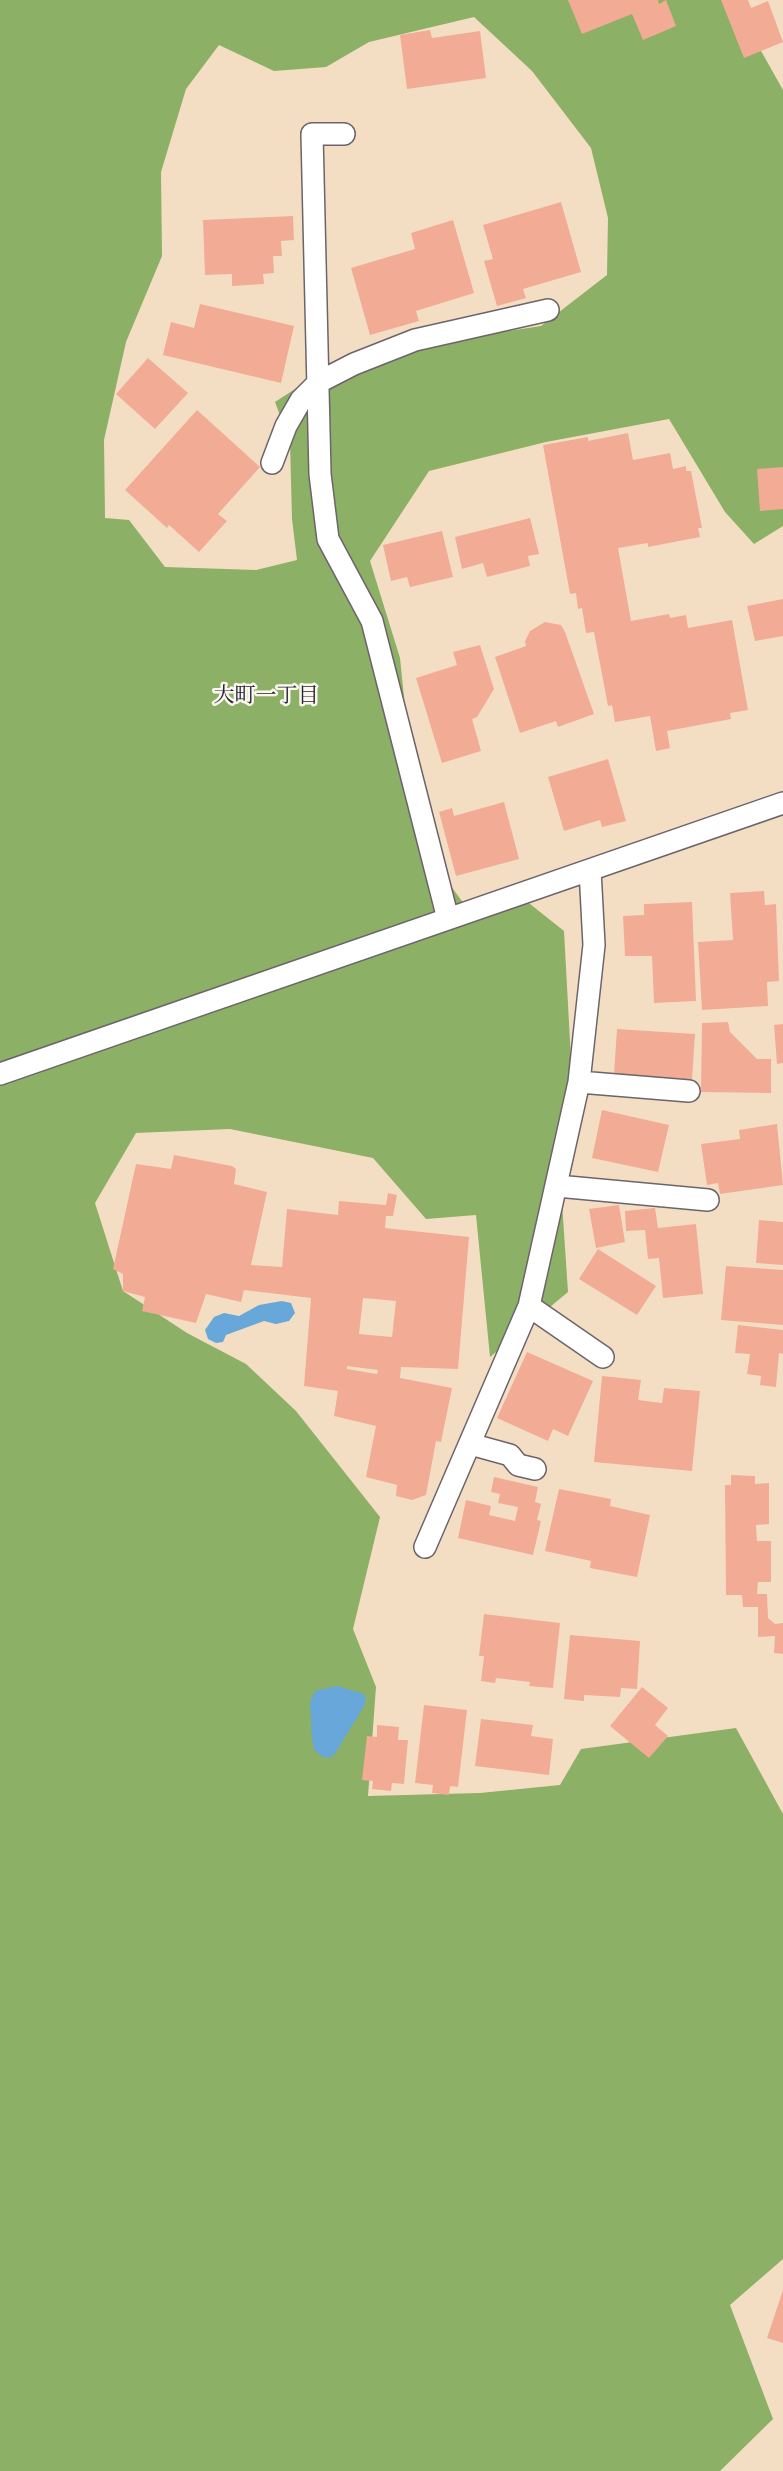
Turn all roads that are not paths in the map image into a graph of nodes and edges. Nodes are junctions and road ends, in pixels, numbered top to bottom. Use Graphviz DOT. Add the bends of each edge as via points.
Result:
graph roads {
  1 [pos="344,134"];
  2 [pos="548,310"];
  3 [pos="319,381"];
  4 [pos="272,463"];
  5 [pos="783,803"];
  6 [pos="590,870"];
  7 [pos="448,919"];
  8 [pos="0,1074"];
  9 [pos="579,1082"];
  10 [pos="689,1090"];
  11 [pos="557,1186"];
  12 [pos="708,1200"];
  13 [pos="529,1306"];
  14 [pos="603,1357"];
  15 [pos="470,1444"];
  16 [pos="535,1470"];
  17 [pos="425,1547"];
  1 -- 3 [label="lane" via="312,134"];
  2 -- 3 [label="lane" via="415,340"];
  3 -- 4 [label="lane" via="301,400 286,426"];
  3 -- 7 [label="lane" via="320,474 328,539 372,621"];
  5 -- 6 [label="lane"];
  6 -- 7 [label="lane"];
  6 -- 9 [label="lane" via="594,945"];
  7 -- 8 [label="lane"];
  9 -- 10 [label="lane"];
  9 -- 11 [label="lane"];
  11 -- 12 [label="lane"];
  11 -- 13 [label="lane"];
  13 -- 14 [label="lane"];
  13 -- 15 [label="lane"];
  15 -- 16 [label="lane" via="510,1455 518,1465"];
  15 -- 17 [label="lane"];
}
